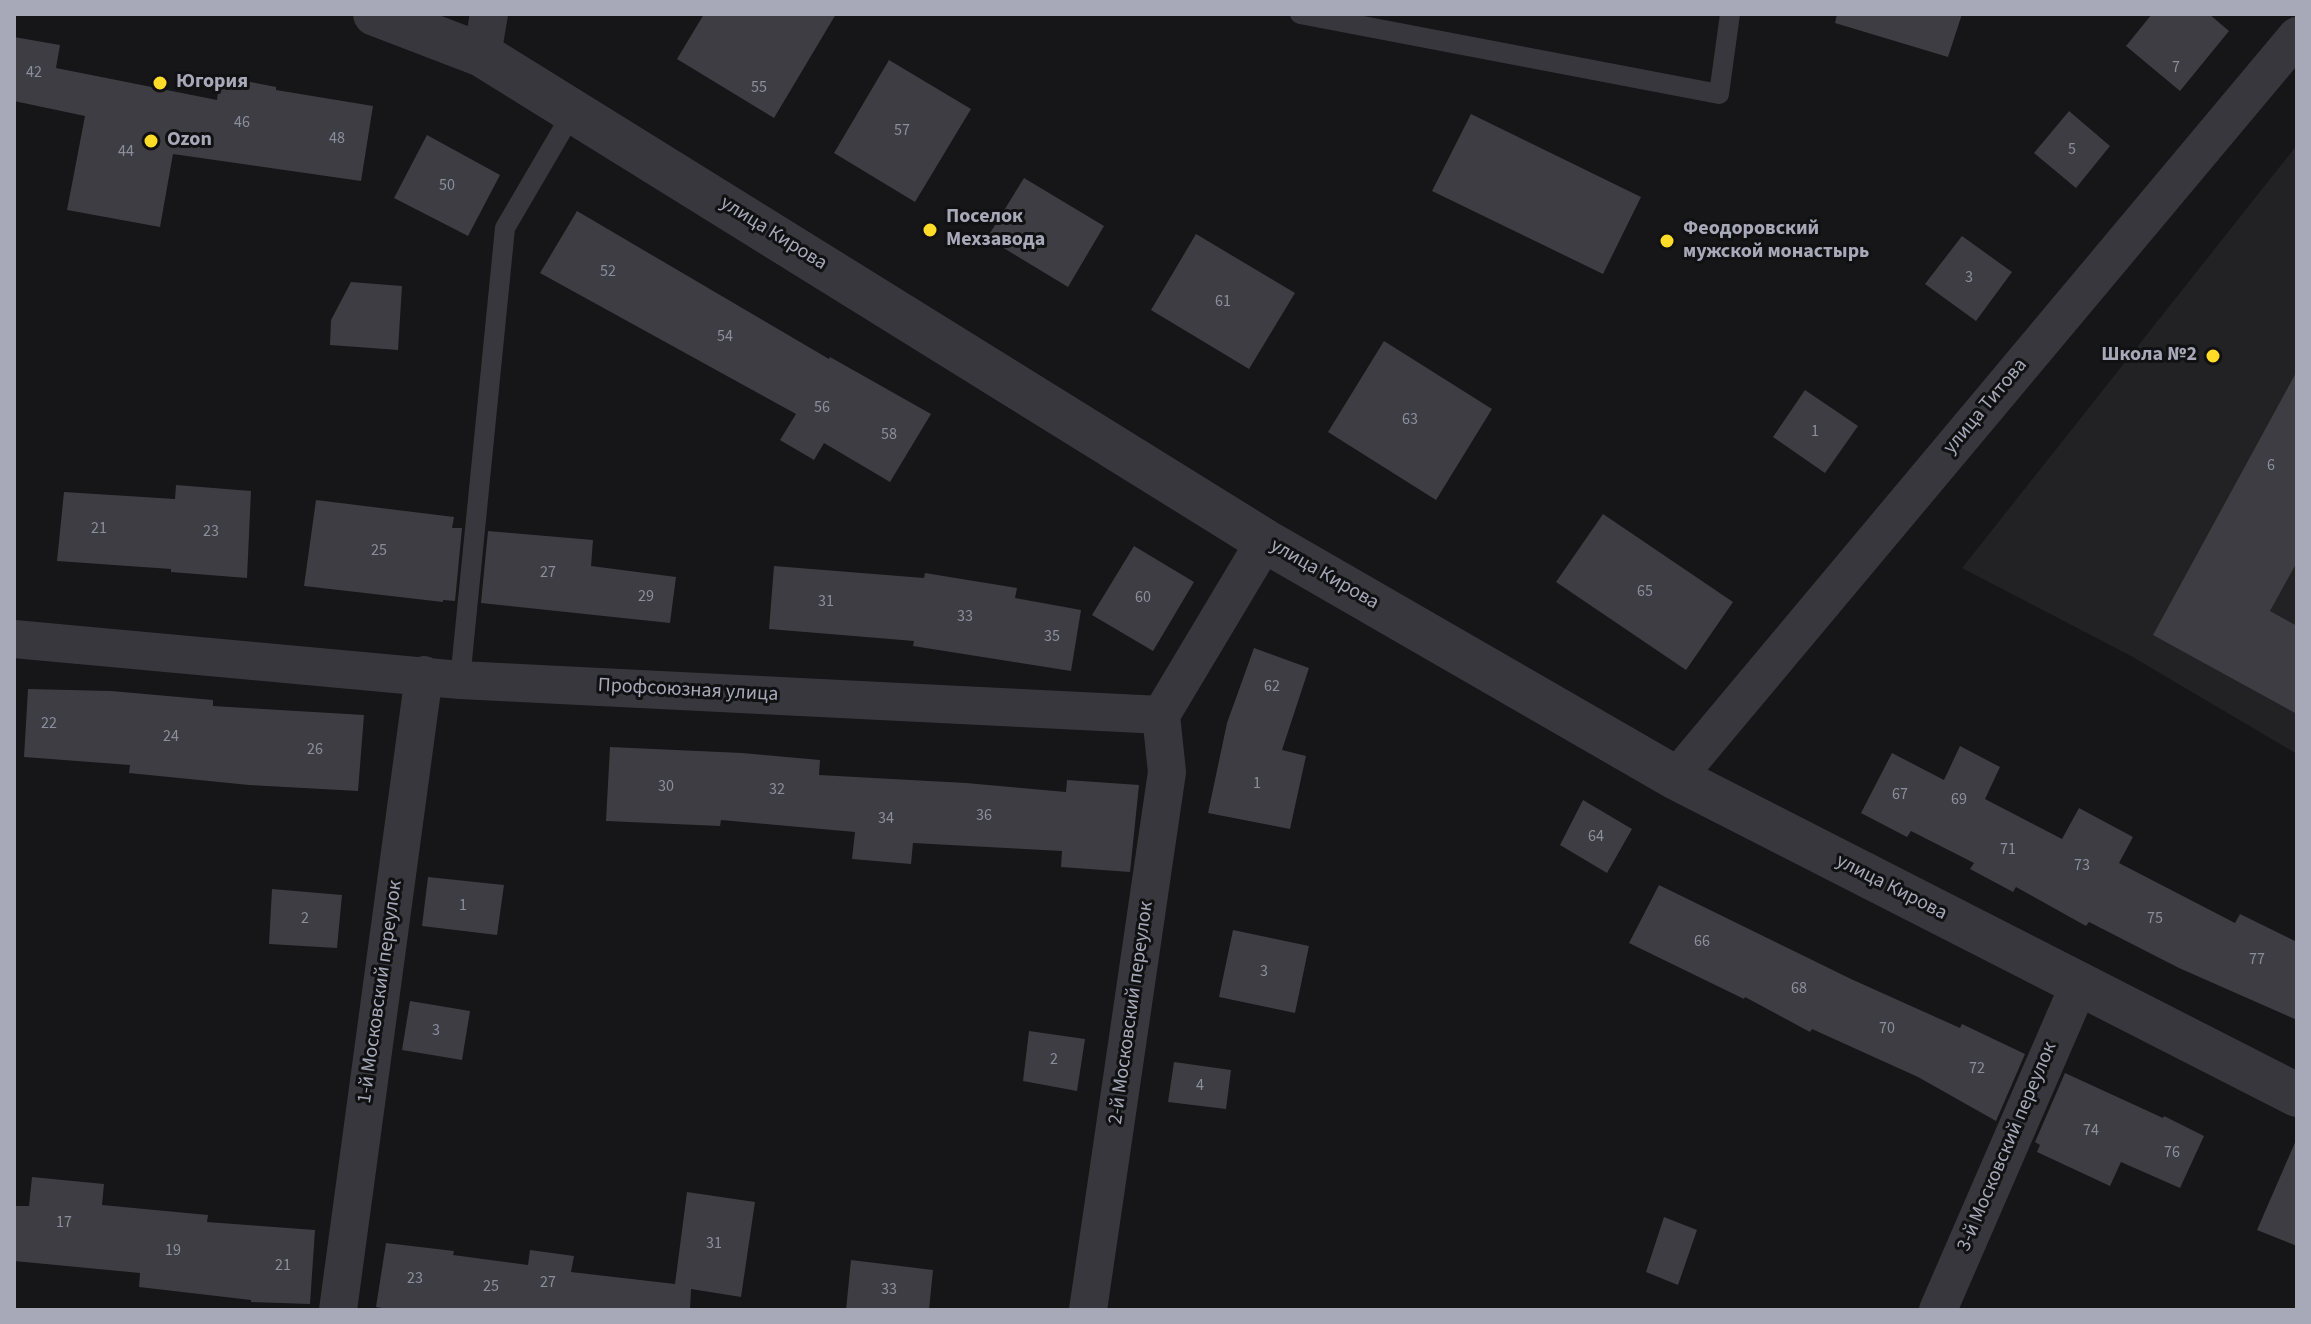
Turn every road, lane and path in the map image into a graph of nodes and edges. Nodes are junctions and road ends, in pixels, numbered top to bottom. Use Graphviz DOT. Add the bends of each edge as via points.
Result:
graph roads {
  1 [pos="375,14"];
  2 [pos="1300,14"];
  3 [pos="1730,14"];
  4 [pos="486,34"];
  5 [pos="2297,36"];
  6 [pos="574,110"];
  7 [pos="1265,541"];
  8 [pos="14,639"];
  9 [pos="442,677"];
  10 [pos="1161,715"];
  11 [pos="1676,778"];
  12 [pos="2079,985"];
  13 [pos="2297,1095"];
  14 [pos="338,1310"];
  15 [pos="1088,1310"];
  16 [pos="1938,1310"];
  1 -- 4 [label="street, улица Кирова"];
  2 -- 3 [label="lane" via="1719,94"];
  4 -- 6 [label="street, улица Кирова"];
  5 -- 11 [label="street, улица Титова"];
  6 -- 7 [label="street, улица Кирова"];
  6 -- 9 [label="lane" via="505,228"];
  7 -- 10 [label="street"];
  7 -- 11 [label="street, улица Кирова"];
  8 -- 9 [label="street, Профсоюзная улица"];
  9 -- 10 [label="street, Профсоюзная улица"];
  9 -- 14 [label="street, 1-й Московский переулок"];
  10 -- 15 [label="street, 2-й Московский переулок" via="1167,772"];
  11 -- 12 [label="street, улица Кирова"];
  12 -- 13 [label="street, улица Кирова"];
  12 -- 16 [label="street, 3-й Московский переулок"];
}
